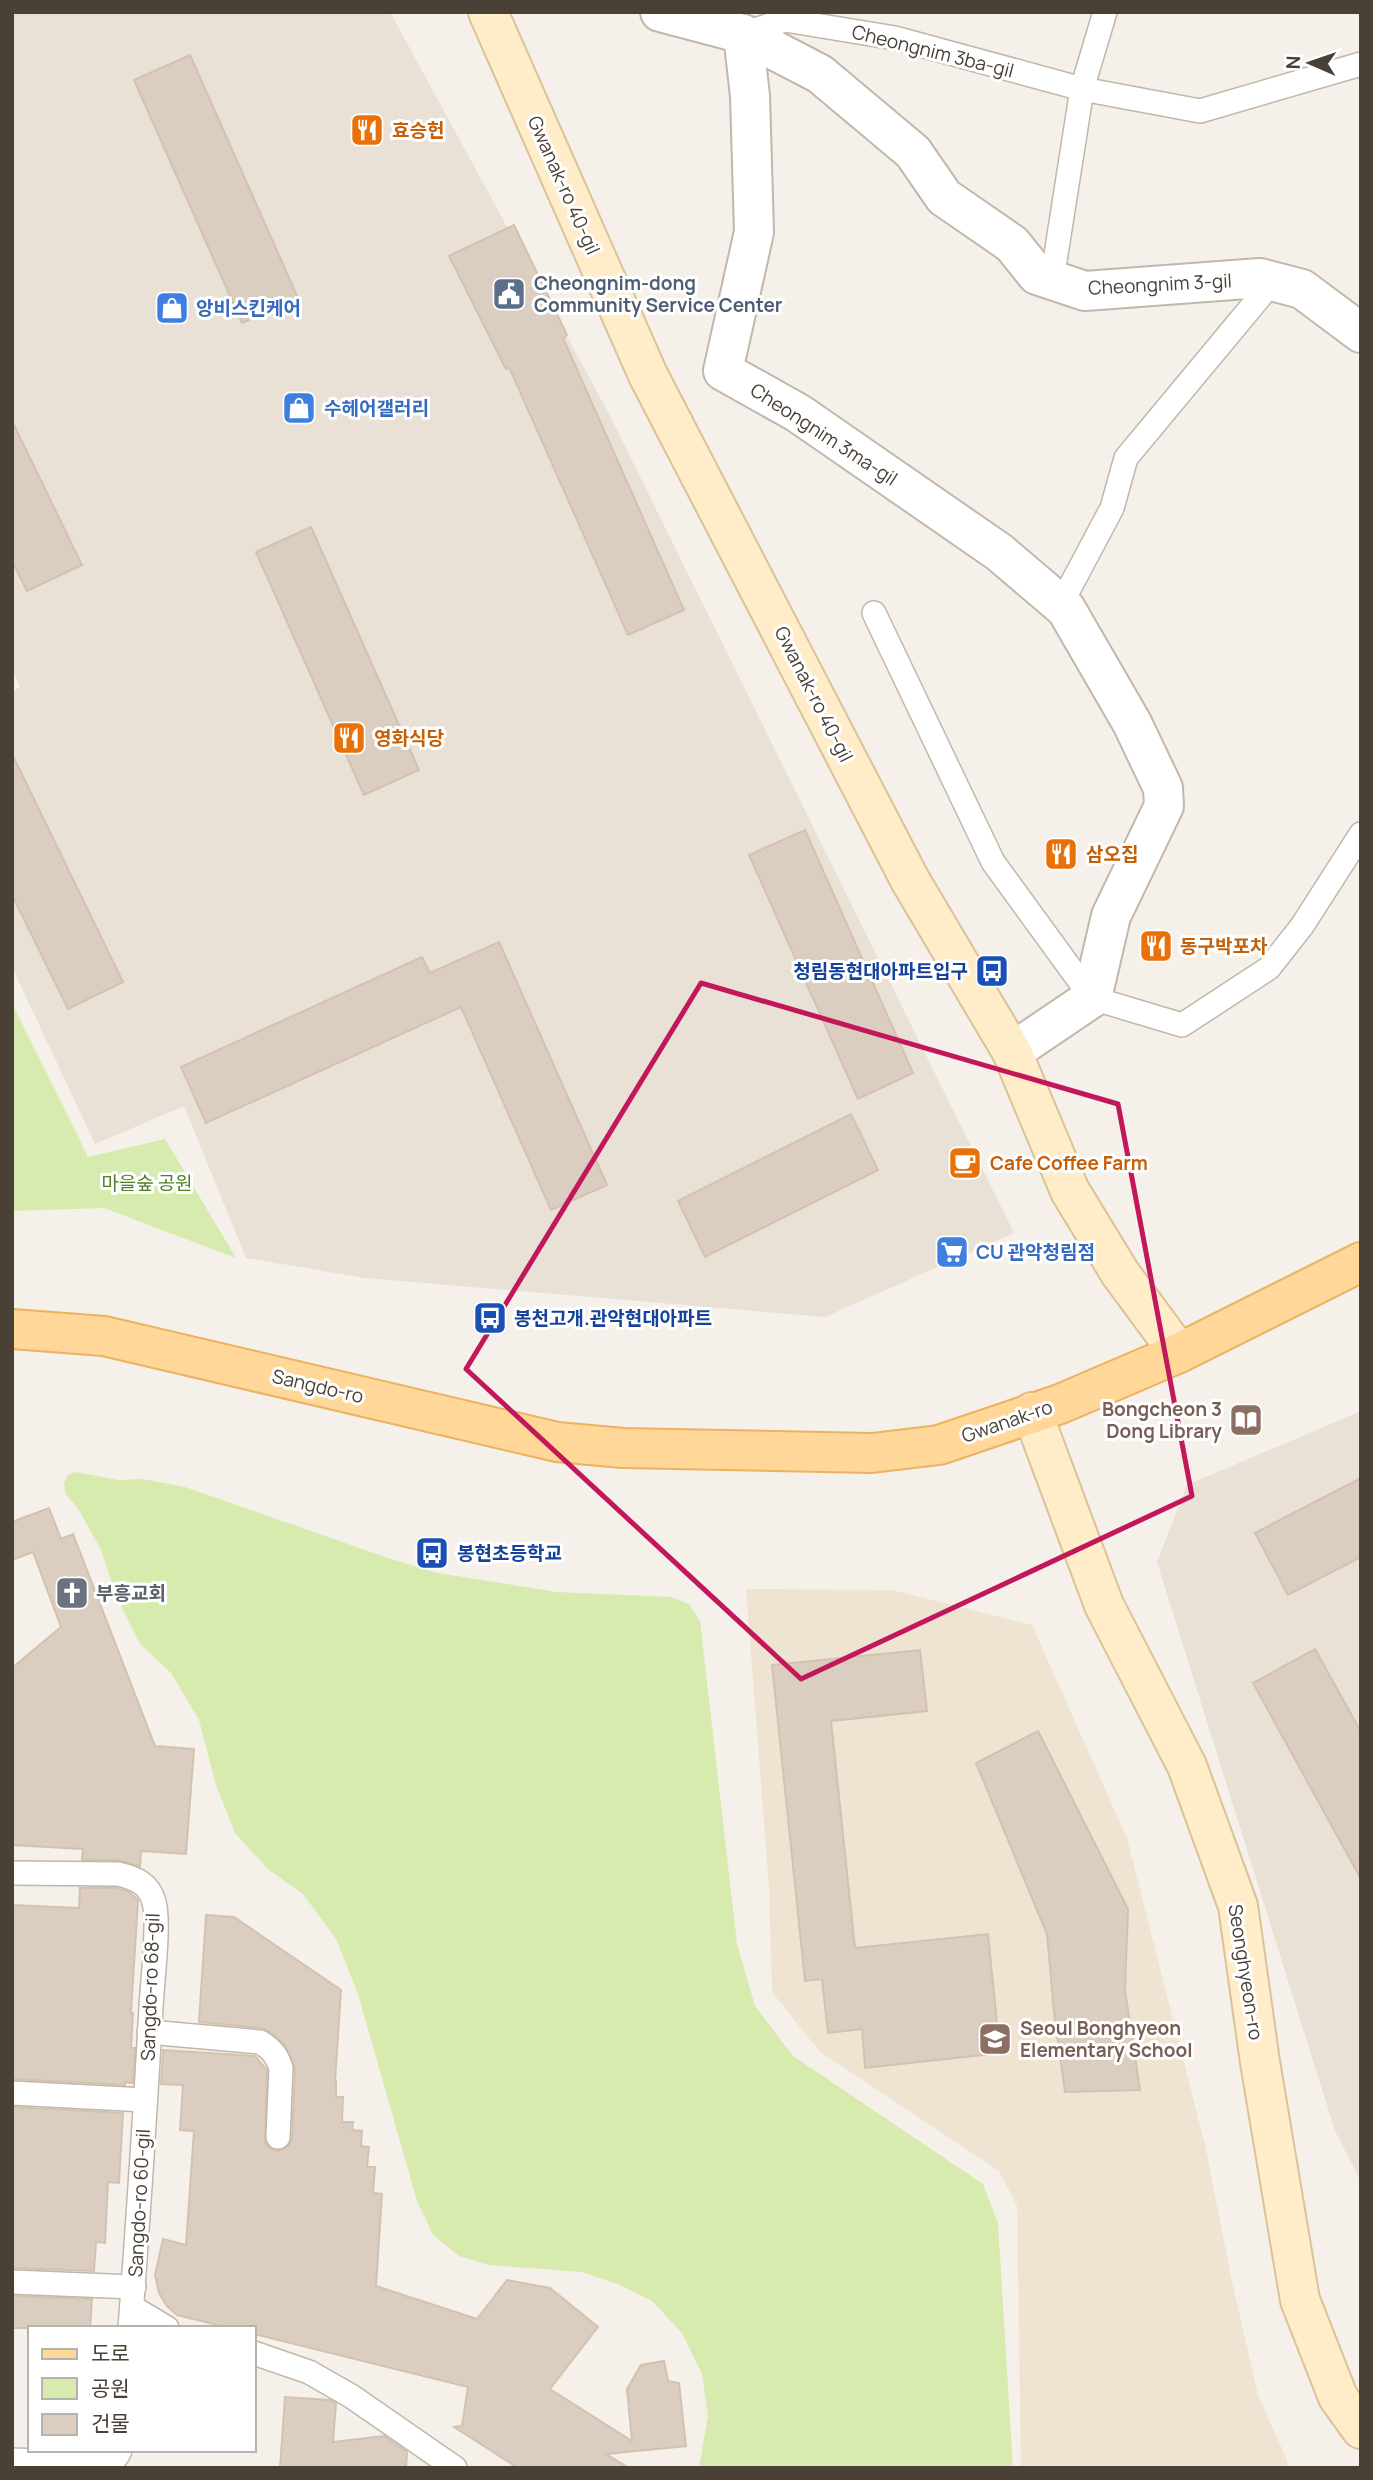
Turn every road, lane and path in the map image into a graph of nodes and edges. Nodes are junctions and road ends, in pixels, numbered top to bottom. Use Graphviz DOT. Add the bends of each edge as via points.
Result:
graph roads {
  1 [pos="488,12"];
  2 [pos="660,12"];
  3 [pos="1105,12"];
  4 [pos="743,34"];
  5 [pos="1361,64"];
  6 [pos="1082,89"];
  7 [pos="1052,280"];
  8 [pos="1273,281"];
  9 [pos="1361,333"];
  10 [pos="1060,604"];
  11 [pos="874,613"];
  12 [pos="1361,834"];
  13 [pos="1092,998"];
  14 [pos="1012,1052"];
  15 [pos="1361,1262"];
  16 [pos="12,1329"];
  17 [pos="1179,1353"];
  18 [pos="1032,1412"];
  19 [pos="623,1448"];
  20 [pos="12,1872"];
  21 [pos="149,2032"];
  22 [pos="12,2093"];
  23 [pos="145,2100"];
  24 [pos="278,2137"];
  25 [pos="12,2282"];
  26 [pos="132,2307"];
  27 [pos="164,2326"];
  28 [pos="256,2355"];
  29 [pos="1361,2429"];
  30 [pos="119,2452"];
  31 [pos="12,2460"];
  32 [pos="455,2468"];
  1 -- 14 [label="street, Gwanak-ro 40-gil" via="648,375 910,880"];
  2 -- 4 [label="street, Cheongnim 3-gil"];
  3 -- 6 [label="lane"];
  4 -- 6 [label="lane, Cheongnim 3ba-gil" via="785,20 881,36"];
  4 -- 7 [label="street, Cheongnim 3-gil" via="820,74 913,152 944,197 1012,244 1037,275"];
  4 -- 10 [label="street, Cheongnim 3ma-gil" via="750,96 754,232 723,371 798,413 955,521"];
  5 -- 6 [label="lane, Cheongnim 3ba-gil" via="1200,111"];
  6 -- 7 [label="lane"];
  7 -- 8 [label="street, Cheongnim 3-gil" via="1085,291 1259,278"];
  8 -- 9 [label="street, Cheongnim 3-gil" via="1302,289"];
  8 -- 10 [label="lane" via="1126,458 1112,508"];
  10 -- 13 [label="street, Cheongnim 3ma-gil" via="1132,723 1163,788 1164,806 1111,916"];
  11 -- 13 [label="lane" via="993,862"];
  12 -- 13 [label="lane" via="1269,968 1182,1025"];
  13 -- 14 [label="street"];
  14 -- 17 [label="street, Gwanak-ro 40-gil" via="1070,1191 1120,1273"];
  15 -- 17 [label="main road, Gwanak-ro"];
  16 -- 19 [label="main road, Sangdo-ro" via="104,1336 556,1442"];
  17 -- 18 [label="main road, Gwanak-ro"];
  18 -- 19 [label="main road, Gwanak-ro" via="939,1444 872,1453"];
  18 -- 29 [label="street, Seonghyeon-ro" via="1104,1605 1187,1766 1238,1906 1300,2300 1338,2397"];
  20 -- 21 [label="lane, Sangdo-ro 68-gil" via="118,1874 146,1885 154,1901 155,1924"];
  21 -- 23 [label="lane, Sangdo-ro 68-gil"];
  21 -- 24 [label="lane" via="260,2042 271,2049 281,2068"];
  22 -- 23 [label="lane"];
  23 -- 26 [label="lane, Sangdo-ro 60-gil"];
  25 -- 26 [label="lane"];
  26 -- 27 [label="lane"];
  28 -- 32 [label="lane" via="309,2372 341,2390"];
  30 -- 31 [label="lane" via="111,2462 103,2463"];
}
